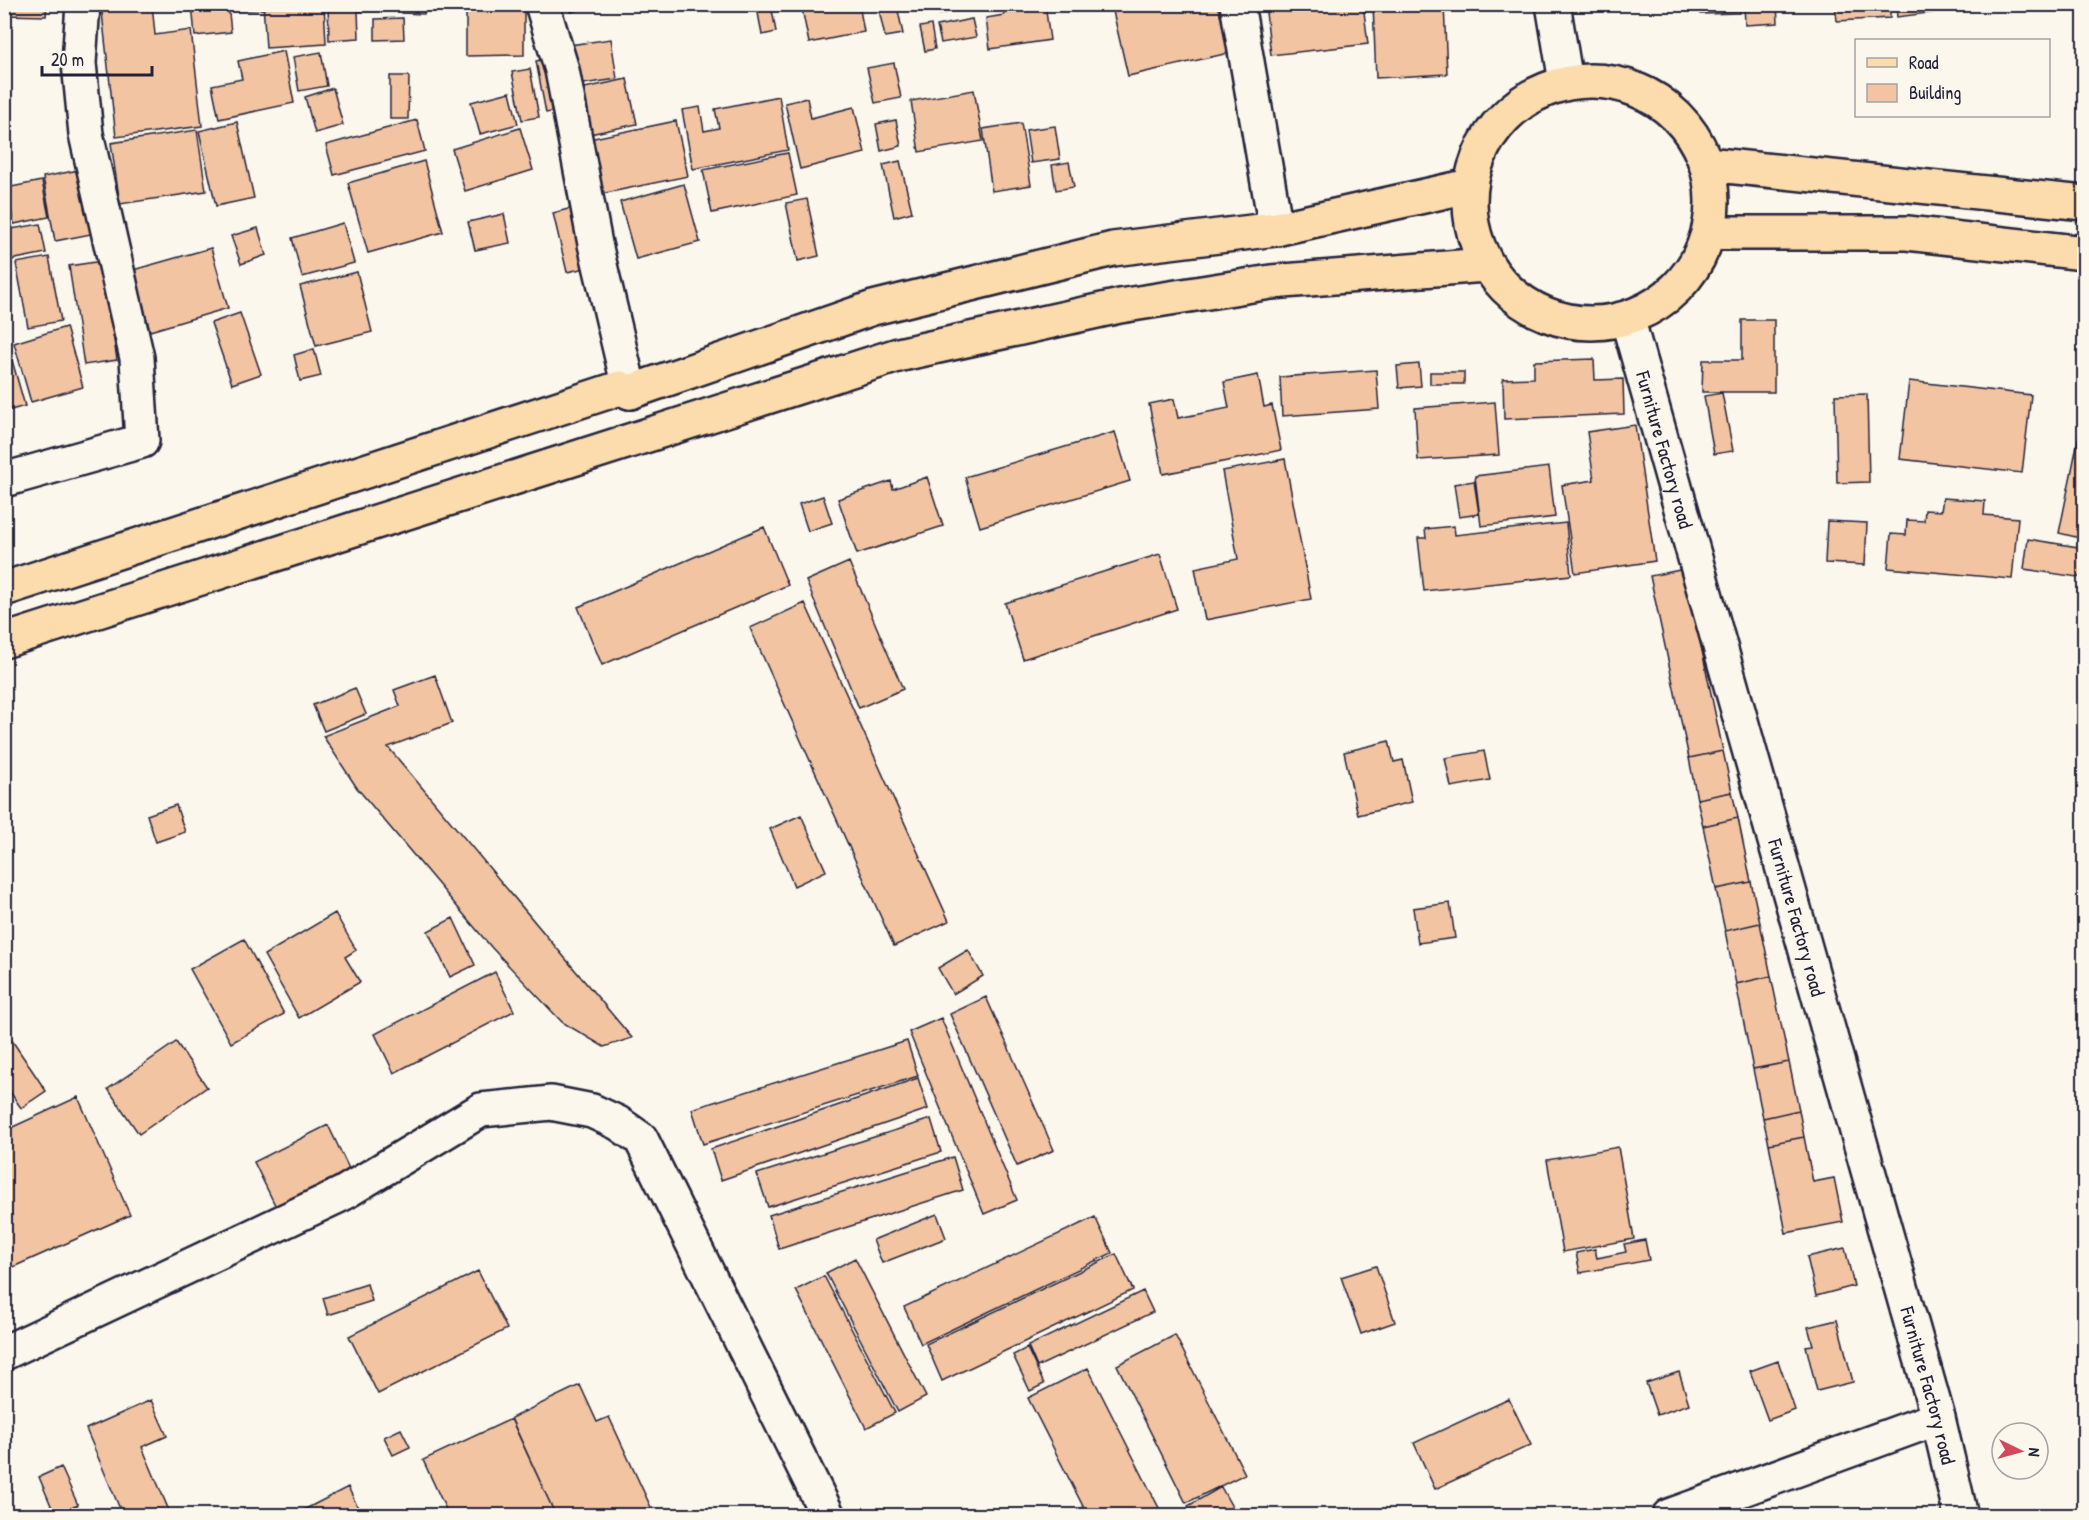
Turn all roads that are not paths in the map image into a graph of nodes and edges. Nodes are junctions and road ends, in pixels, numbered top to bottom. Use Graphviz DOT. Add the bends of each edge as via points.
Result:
graph roads {
  1 [pos="83,4"];
  2 [pos="542,4"];
  3 [pos="1237,4"];
  4 [pos="1553,4"];
  5 [pos="1566,82"];
  6 [pos="1707,164"];
  7 [pos="1469,186"];
  8 [pos="2085,203"];
  9 [pos="1276,229"];
  10 [pos="1710,233"];
  11 [pos="2085,253"];
  12 [pos="1485,266"];
  13 [pos="1628,321"];
  14 [pos="630,392"];
  15 [pos="4,480"];
  16 [pos="4,589"];
  17 [pos="4,641"];
  18 [pos="4,1353"];
  19 [pos="1938,1418"];
  20 [pos="828,1515"];
  21 [pos="1669,1515"];
  22 [pos="1961,1515"];
  1 -- 15 [label="street" via="79,63 86,134 137,358 142,441"];
  2 -- 14 [label="street" via="562,70 595,244"];
  3 -- 9 [label="street"];
  4 -- 5 [label="street"];
  5 -- 6 [label="main road" via="1625,84 1676,114"];
  5 -- 7 [label="main road" via="1520,102 1486,138"];
  6 -- 8 [label="main road"];
  6 -- 10 [label="main road" via="1713,198"];
  7 -- 9 [label="main road"];
  7 -- 12 [label="main road" via="1470,227"];
  9 -- 14 [label="main road" via="1113,249 873,308"];
  10 -- 11 [label="main road" via="1907,233"];
  10 -- 13 [label="main road" via="1681,288"];
  12 -- 13 [label="main road" via="1547,319"];
  12 -- 17 [label="main road" via="1271,282 1120,306 898,355"];
  13 -- 19 [label="street, Furniture Factory road"];
  14 -- 16 [label="main road" via="620,388"];
  18 -- 20 [label="street" via="342,1194 481,1110 551,1103 592,1111 641,1139"];
  19 -- 21 [label="street"];
  19 -- 22 [label="street, Furniture Factory road"];
}
